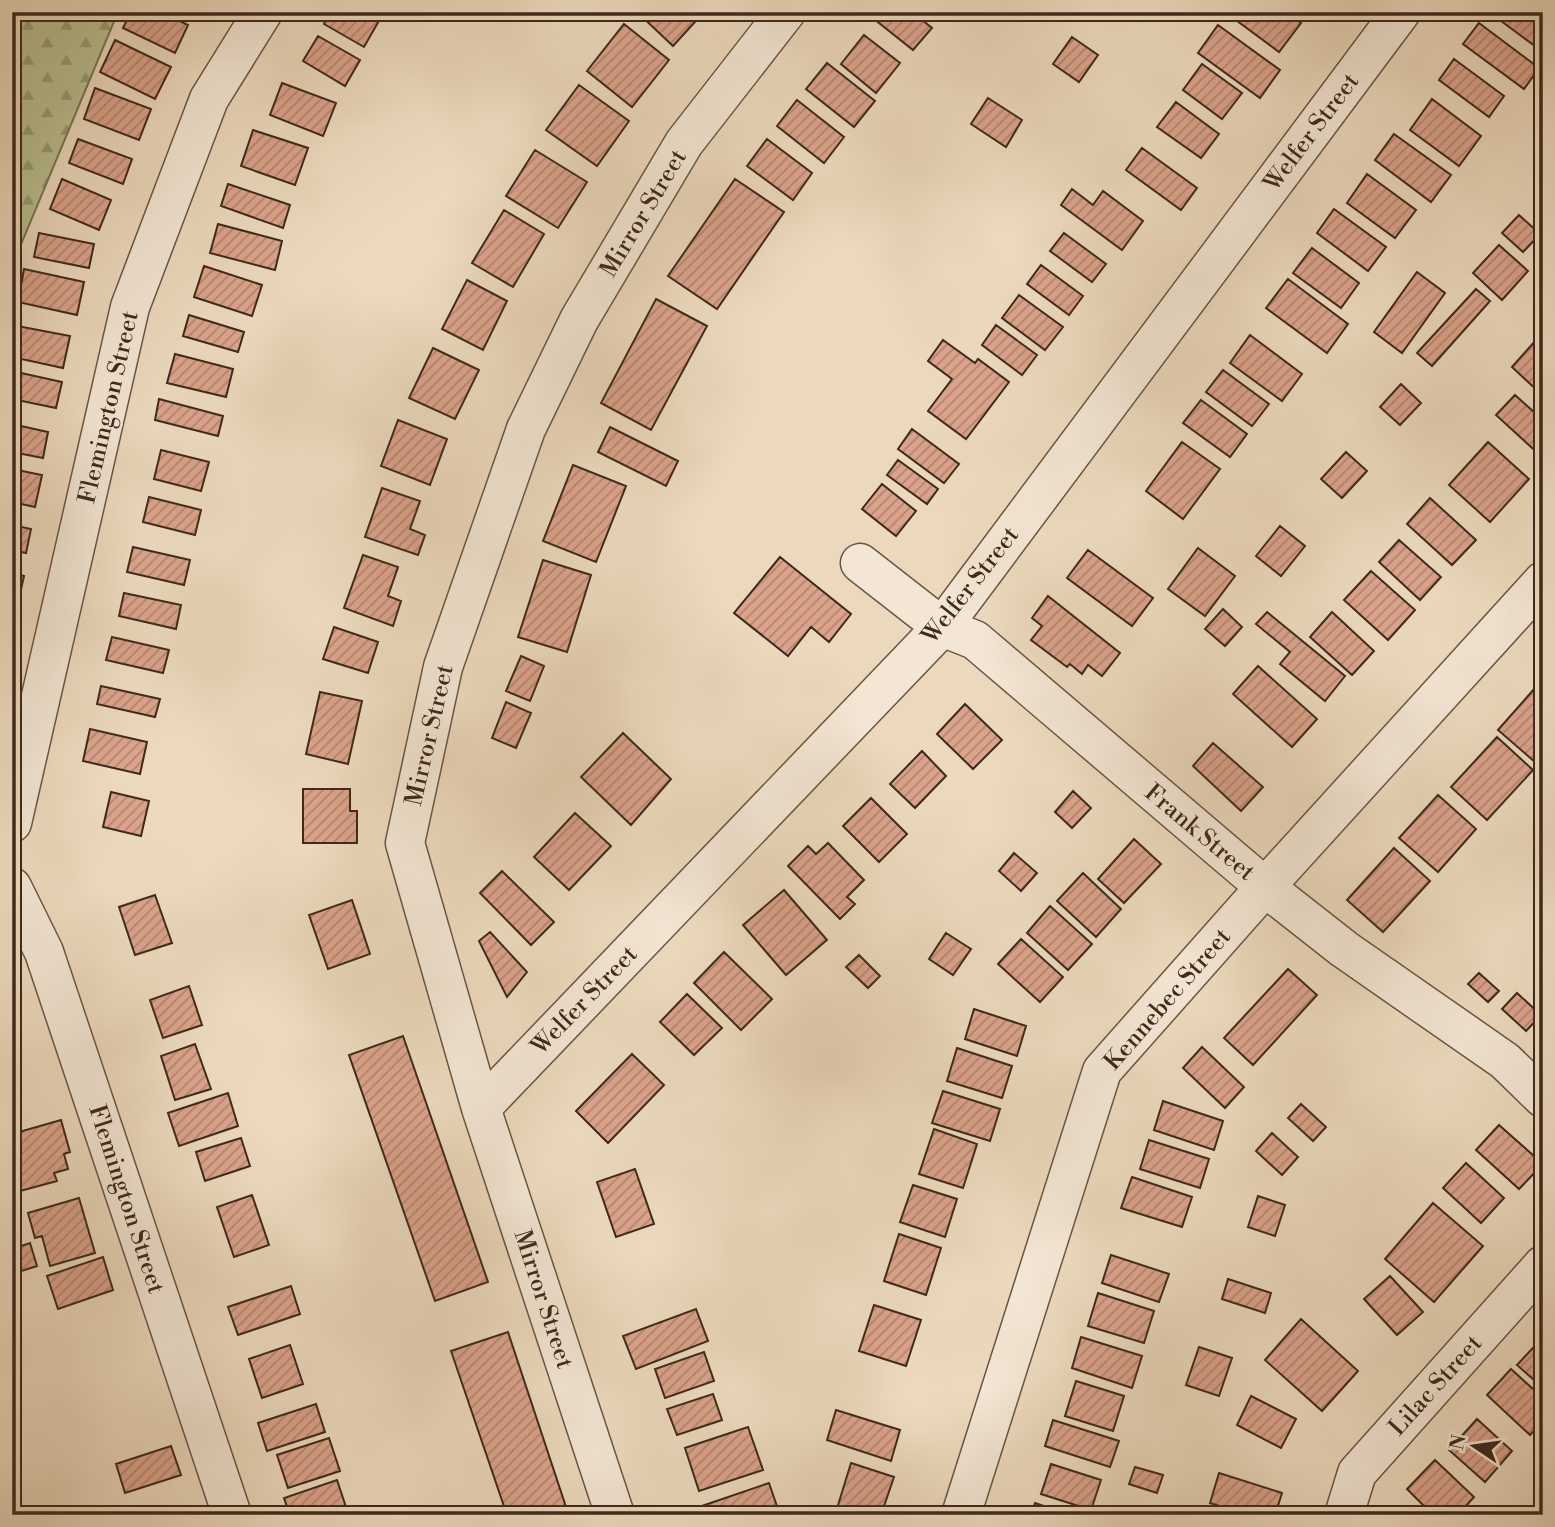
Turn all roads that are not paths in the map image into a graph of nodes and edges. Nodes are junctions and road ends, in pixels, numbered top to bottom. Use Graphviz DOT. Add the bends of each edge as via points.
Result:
graph roads {
  1 [pos="263,12"];
  2 [pos="786,12"];
  3 [pos="1401,12"];
  4 [pos="860,564"];
  5 [pos="1543,581"];
  6 [pos="942,627"];
  7 [pos="12,823"];
  8 [pos="12,887"];
  9 [pos="1265,887"];
  10 [pos="1543,1098"];
  11 [pos="481,1108"];
  12 [pos="1543,1265"];
  13 [pos="232,1515"];
  14 [pos="615,1515"];
  15 [pos="961,1515"];
  16 [pos="1344,1515"];
  1 -- 7 [label="street, Flemington Street" via="209,99 130,307"];
  2 -- 11 [label="street, Mirror Street" via="684,143 579,320 526,429 443,667 405,844"];
  3 -- 6 [label="street, Welfer Street"];
  4 -- 6 [label="street, Frank Street"];
  5 -- 9 [label="street, Kennebec Street"];
  6 -- 9 [label="street, Frank Street" via="975,640"];
  6 -- 11 [label="street, Welfer Street"];
  8 -- 13 [label="street, Flemington Street" via="44,952"];
  9 -- 10 [label="street, Frank Street" via="1344,949 1505,1061"];
  9 -- 15 [label="street, Kennebec Street" via="1102,1071"];
  11 -- 14 [label="street, Mirror Street"];
  12 -- 16 [label="street, Lilac Street" via="1357,1473"];
}
